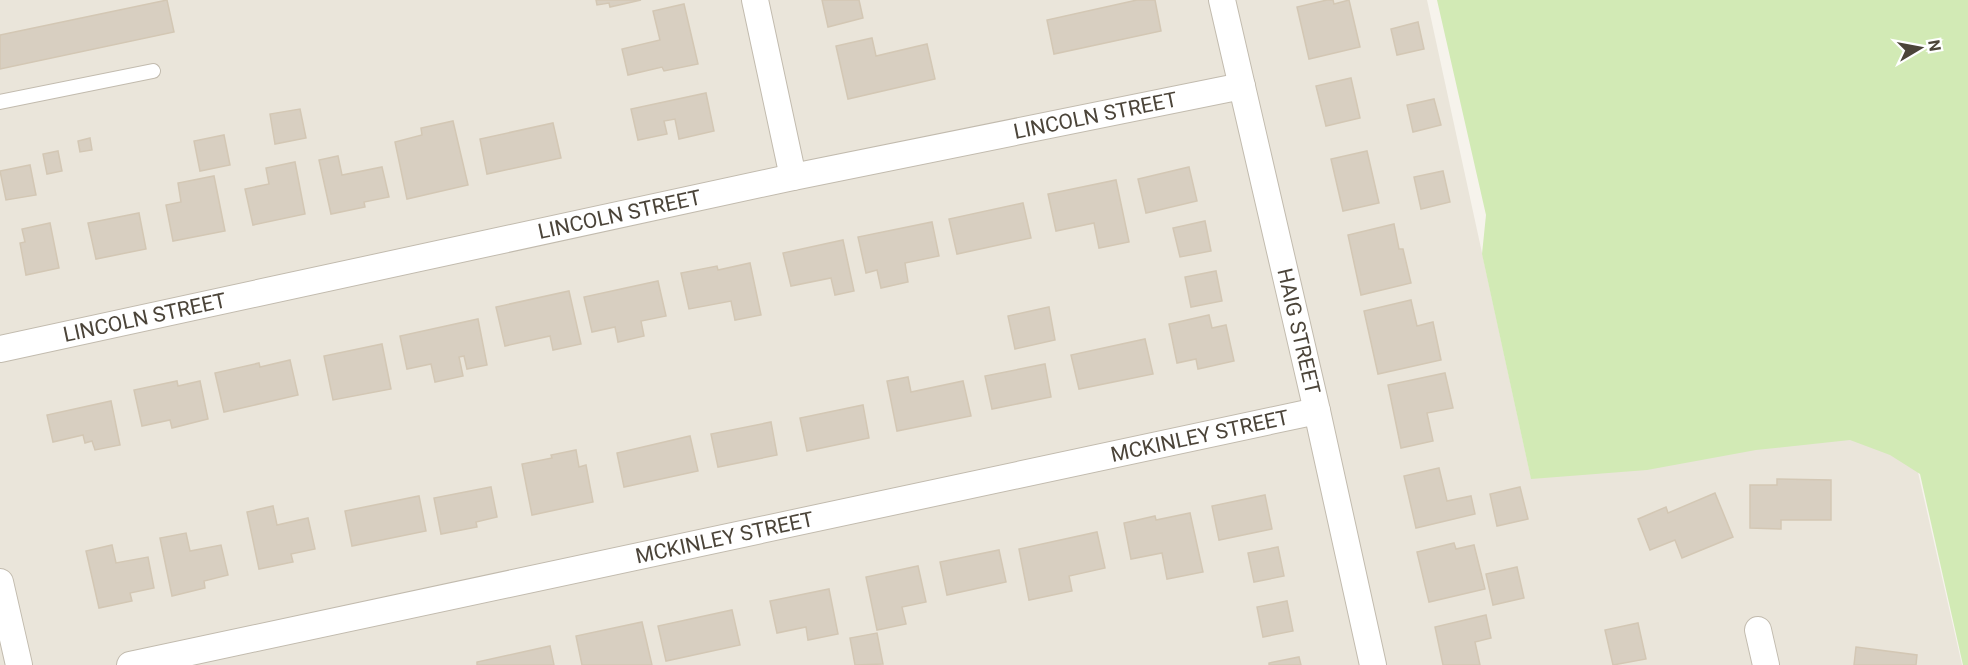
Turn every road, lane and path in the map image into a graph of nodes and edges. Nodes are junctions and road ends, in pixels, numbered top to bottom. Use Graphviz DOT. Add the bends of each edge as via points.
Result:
graph roads {
  1 [pos="754,0"];
  2 [pos="1222,0"];
  3 [pos="153,71"];
  4 [pos="1242,86"];
  5 [pos="0,102"];
  6 [pos="793,177"];
  7 [pos="0,350"];
  8 [pos="1317,411"];
  9 [pos="0,582"];
  10 [pos="1758,630"];
  11 [pos="18,665"];
  12 [pos="130,665"];
  13 [pos="1373,665"];
  14 [pos="1766,665"];
  1 -- 6 [label="street"];
  2 -- 4 [label="street, HAIG STREET"];
  3 -- 5 [label="lane"];
  4 -- 6 [label="street, LINCOLN STREET"];
  4 -- 8 [label="street, HAIG STREET"];
  6 -- 7 [label="street, LINCOLN STREET"];
  8 -- 12 [label="street, MCKINLEY STREET"];
  8 -- 13 [label="street, HAIG STREET"];
  9 -- 11 [label="street"];
  10 -- 14 [label="street"];
}
